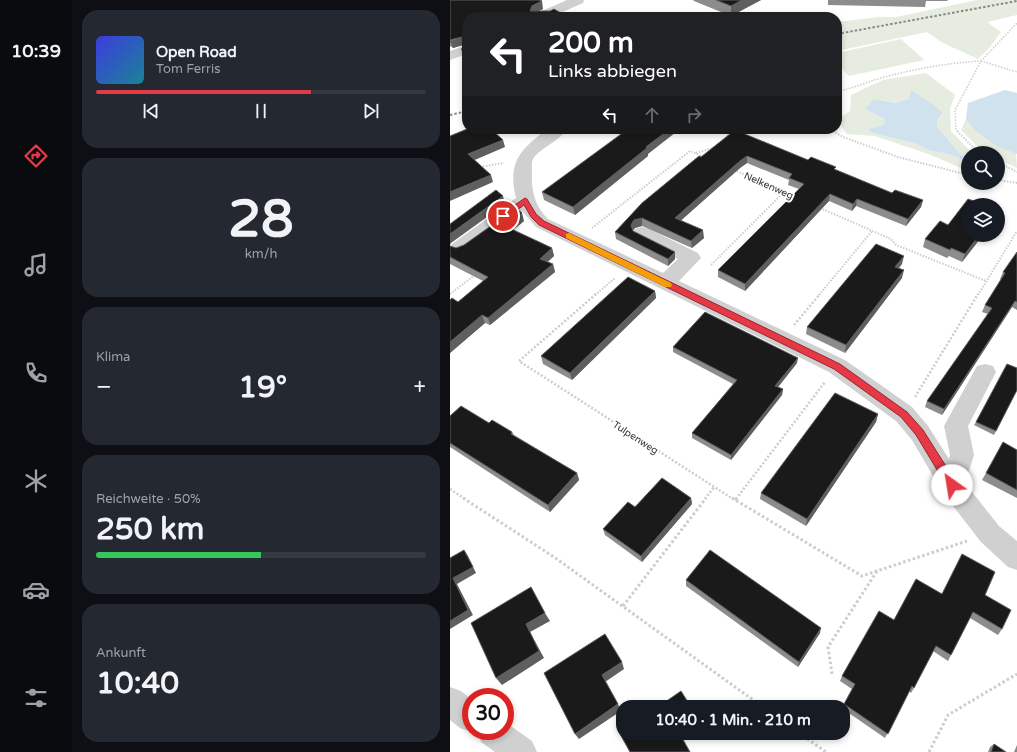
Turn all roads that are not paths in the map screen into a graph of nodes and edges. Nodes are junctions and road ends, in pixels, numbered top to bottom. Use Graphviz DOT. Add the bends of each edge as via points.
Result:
graph roads {
  1 [pos="547,0"];
  2 [pos="578,0"];
  3 [pos="561,8"];
  4 [pos="552,12"];
  5 [pos="462,51"];
  6 [pos="450,56"];
  7 [pos="551,134"];
  8 [pos="525,200"];
  9 [pos="642,233"];
  10 [pos="459,248"];
  11 [pos="674,288"];
  12 [pos="985,372"];
  13 [pos="952,485"];
  14 [pos="1017,558"];
  15 [pos="450,702"];
  16 [pos="462,710"];
  17 [pos="504,740"];
  18 [pos="521,752"];
  1 -- 3 [label="street"];
  2 -- 3 [label="street"];
  3 -- 4 [label="street"];
  5 -- 6 [label="street"];
  7 -- 8 [label="street" via="539,142 524,160"];
  8 -- 10 [label="street"];
  8 -- 11 [label="street" via="533,216 542,223"];
  9 -- 11 [label="street" via="691,258"];
  11 -- 13 [label="street" via="837,366 904,414 920,433"];
  12 -- 13 [label="street" via="956,426 962,455"];
  13 -- 14 [label="street" via="990,534"];
  15 -- 16 [label="street"];
  17 -- 18 [label="street"];
}
